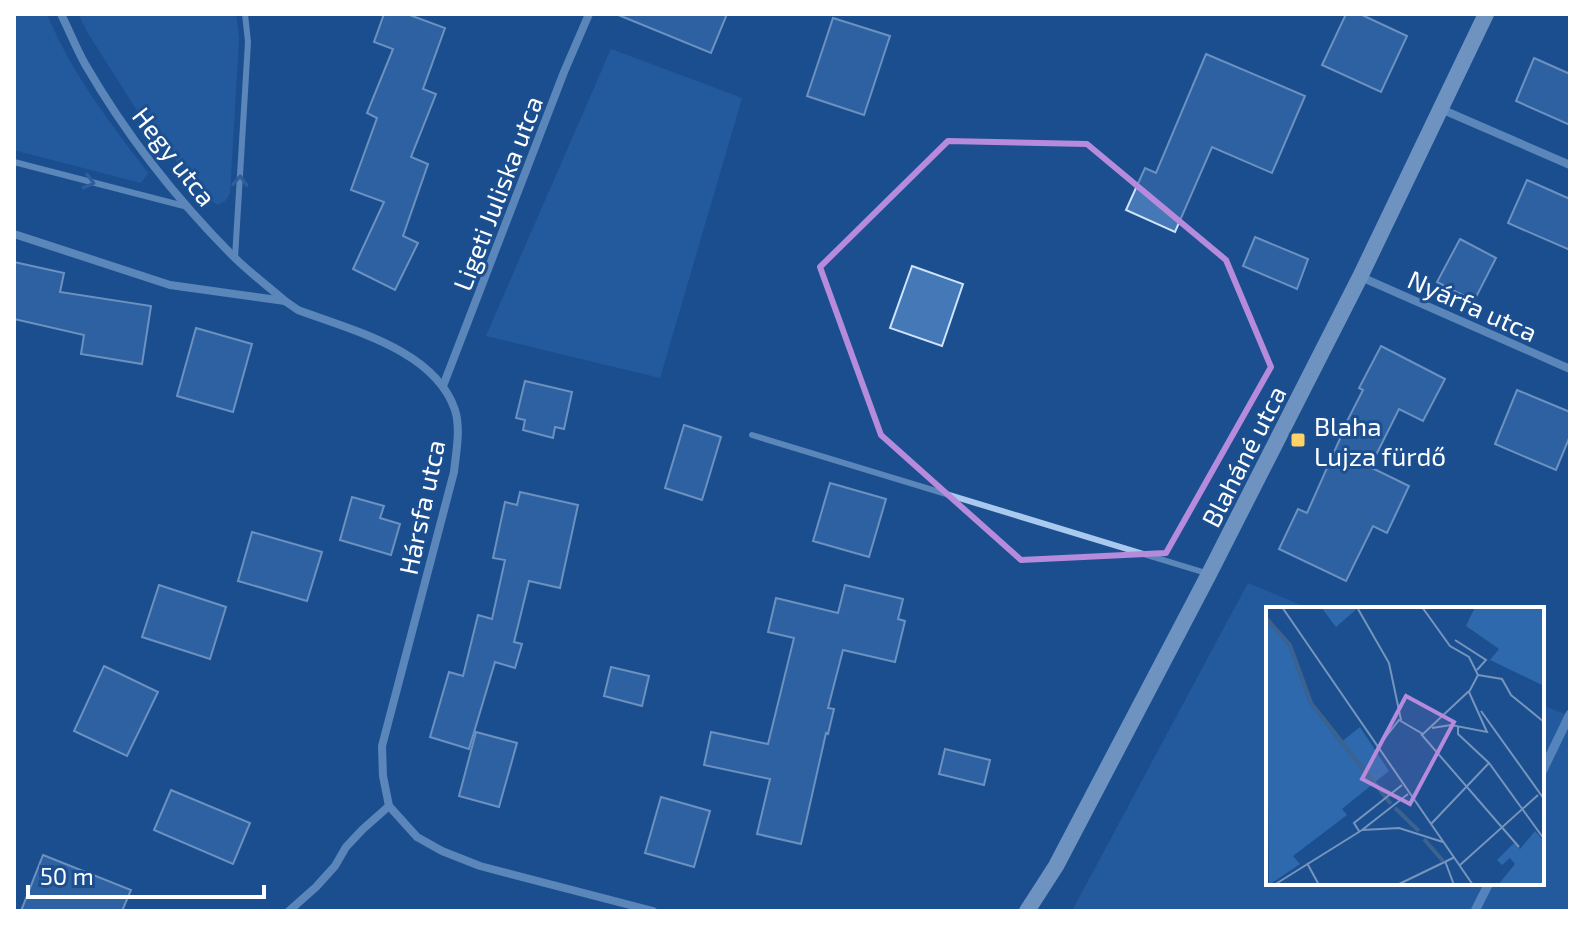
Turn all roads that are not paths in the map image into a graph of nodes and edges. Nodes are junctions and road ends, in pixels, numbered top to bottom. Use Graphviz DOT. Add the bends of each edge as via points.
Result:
graph roads {
  1 [pos="61,14"];
  2 [pos="245,14"];
  3 [pos="589,14"];
  4 [pos="1486,14"];
  5 [pos="1441,109"];
  6 [pos="14,162"];
  7 [pos="1570,165"];
  8 [pos="188,207"];
  9 [pos="14,234"];
  10 [pos="235,258"];
  11 [pos="1360,277"];
  12 [pos="285,301"];
  13 [pos="1570,369"];
  14 [pos="443,386"];
  15 [pos="752,435"];
  16 [pos="1209,574"];
  17 [pos="389,806"];
  18 [pos="289,911"];
  19 [pos="653,911"];
  20 [pos="1027,911"];
  1 -- 8 [label="street, Hegy utca" via="116,114"];
  10 -- 2 [label="lane, one-way" via="248,42"];
  3 -- 14 [label="street, Ligeti Juliska utca"];
  4 -- 5 [label="street, Blaháné utca"];
  5 -- 7 [label="street"];
  5 -- 11 [label="street, Blaháné utca"];
  6 -- 8 [label="lane, one-way"];
  8 -- 10 [label="street, Hegy utca"];
  9 -- 12 [label="street, Hársfa utca" via="170,285"];
  10 -- 12 [label="street, Hegy utca"];
  11 -- 13 [label="street, Nyárfa utca"];
  11 -- 16 [label="street, Blaháné utca"];
  12 -- 14 [label="street, Hársfa utca" via="397,348"];
  14 -- 17 [label="street, Hársfa utca" via="455,411 454,472 382,746"];
  15 -- 16 [label="lane"];
  16 -- 20 [label="street, Blaháné utca" via="1056,866"];
  17 -- 18 [label="street"];
  17 -- 19 [label="street" via="417,837 442,851 480,866"];
}
